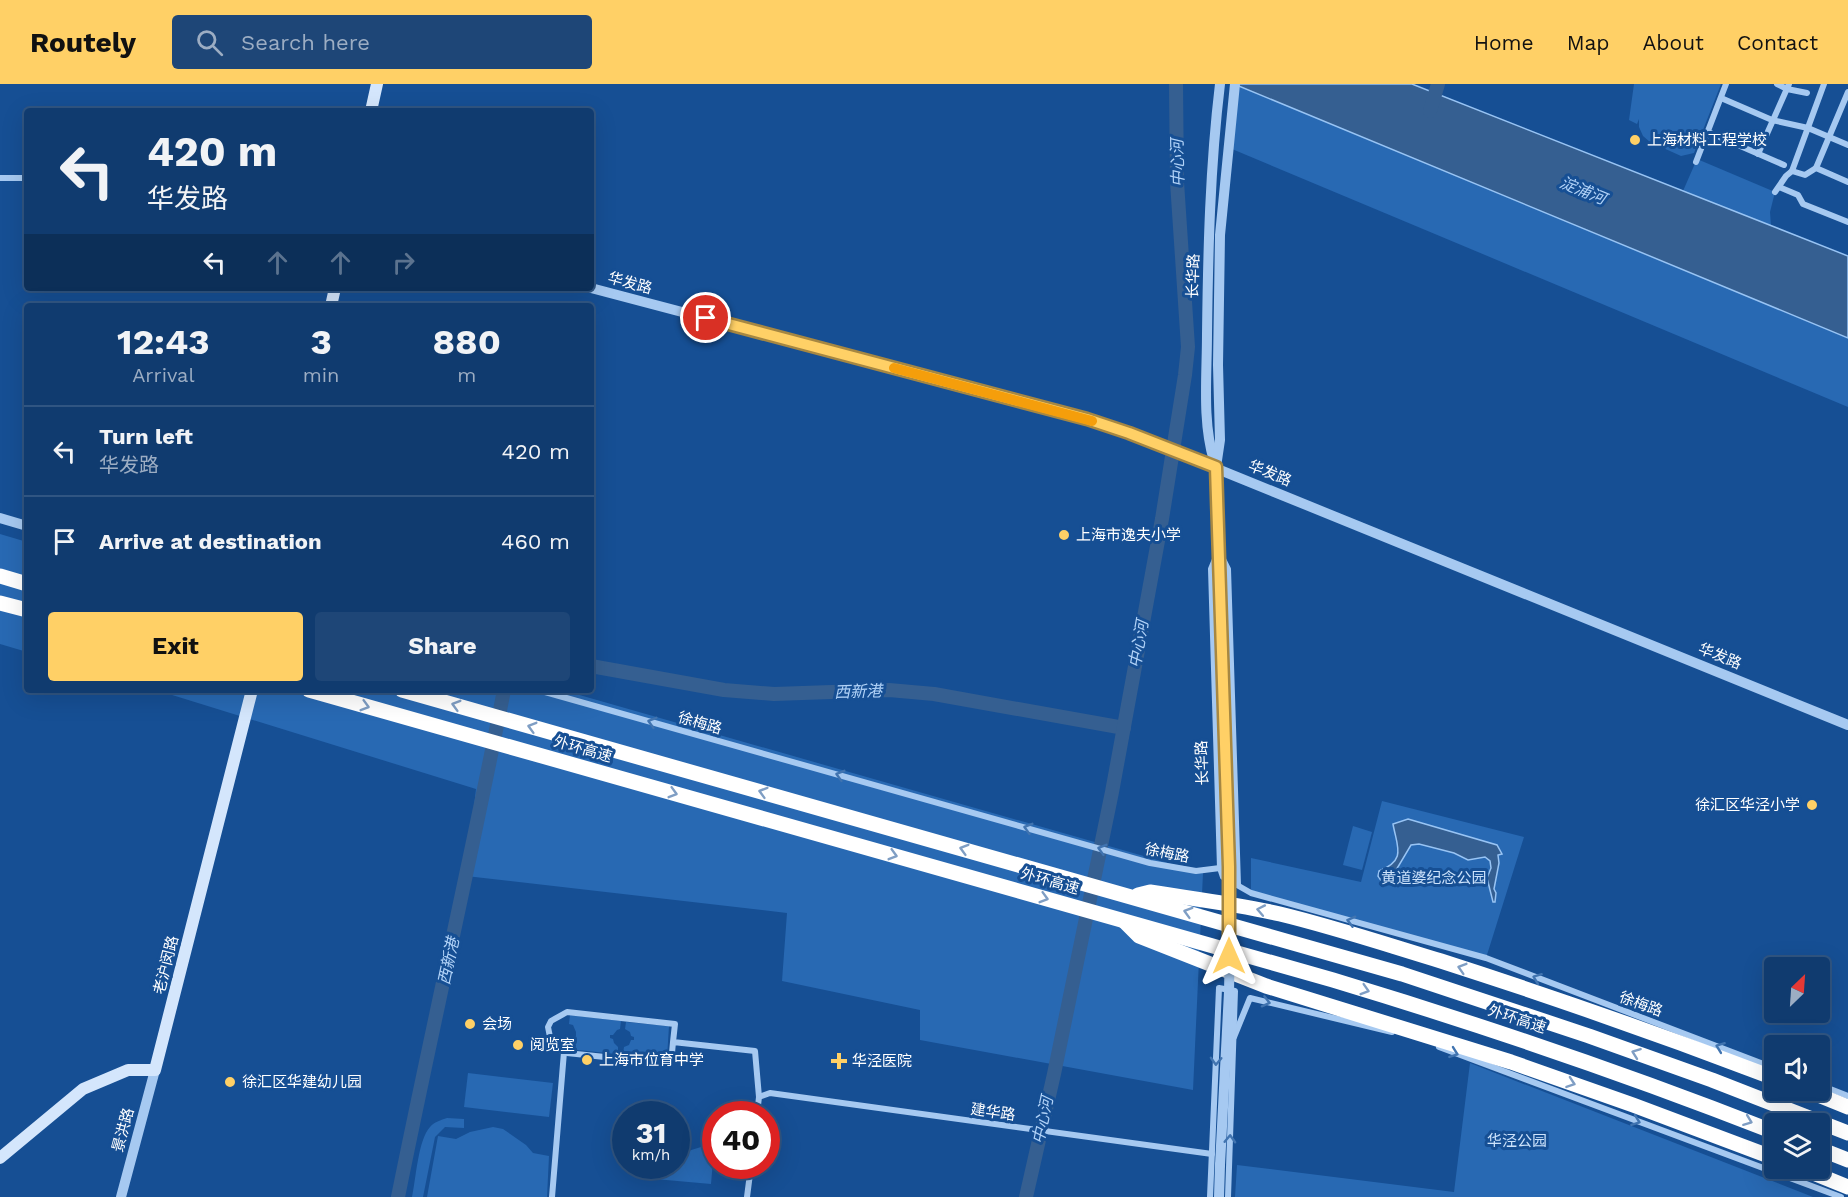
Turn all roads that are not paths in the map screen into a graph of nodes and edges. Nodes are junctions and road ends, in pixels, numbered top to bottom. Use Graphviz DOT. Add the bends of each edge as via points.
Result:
graph roads {
  1 [pos="377,84"];
  2 [pos="1220,84"];
  3 [pos="1229,84"];
  4 [pos="1234,84"];
  5 [pos="1726,84"];
  6 [pos="1777,84"];
  7 [pos="1824,84"];
  8 [pos="1788,86"];
  9 [pos="1848,92"];
  10 [pos="1807,93"];
  11 [pos="1721,98"];
  12 [pos="372,108"];
  13 [pos="1840,109"];
  14 [pos="1848,112"];
  15 [pos="1772,120"];
  16 [pos="1808,128"];
  17 [pos="1707,132"];
  18 [pos="1828,136"];
  19 [pos="1848,146"];
  20 [pos="1758,154"];
  21 [pos="1696,162"];
  22 [pos="1784,165"];
  23 [pos="1816,168"];
  24 [pos="1792,171"];
  25 [pos="0,178"];
  26 [pos="24,178"];
  27 [pos="1848,182"];
  28 [pos="1848,222"];
  29 [pos="1215,236"];
  30 [pos="594,289"];
  31 [pos="1216,467"];
  32 [pos="0,518"];
  33 [pos="24,525"];
  34 [pos="1219,552"];
  35 [pos="0,576"];
  36 [pos="24,583"];
  37 [pos="0,603"];
  38 [pos="24,609"];
  39 [pos="251,693"];
  40 [pos="320,693"];
  41 [pos="413,693"];
  42 [pos="549,693"];
  43 [pos="1848,725"];
  44 [pos="1220,868"];
  45 [pos="1238,885"];
  46 [pos="1132,896"];
  47 [pos="1124,921"];
  48 [pos="1234,1037"];
  49 [pos="673,1042"];
  50 [pos="564,1052"];
  51 [pos="1764,1064"];
  52 [pos="155,1070"];
  53 [pos="1764,1074"];
  54 [pos="1830,1089"];
  55 [pos="1848,1096"];
  56 [pos="759,1097"];
  57 [pos="1830,1100"];
  58 [pos="759,1101"];
  59 [pos="1848,1107"];
  60 [pos="1764,1127"];
  61 [pos="1848,1133"];
  62 [pos="1830,1153"];
  63 [pos="1212,1154"];
  64 [pos="1764,1154"];
  65 [pos="0,1158"];
  66 [pos="1848,1160"];
  67 [pos="749,1179"];
  68 [pos="1828,1179"];
  69 [pos="1848,1187"];
  70 [pos="121,1197"];
  71 [pos="552,1197"];
  72 [pos="747,1197"];
  73 [pos="1210,1197"];
  74 [pos="1219,1197"];
  75 [pos="1228,1197"];
  76 [pos="1841,1197"];
  1 -- 12 [label="main road"];
  2 -- 29 [label="street, 长华路" via="1213,159"];
  3 -- 29 [label="street, 长华路"];
  4 -- 29 [label="street, 长华路"];
  5 -- 11 [label="street"];
  6 -- 8 [label="street"];
  7 -- 16 [label="street"];
  8 -- 10 [label="street"];
  8 -- 15 [label="street"];
  9 -- 13 [label="street"];
  11 -- 15 [label="street"];
  11 -- 17 [label="street"];
  13 -- 14 [label="street"];
  13 -- 18 [label="street"];
  15 -- 16 [label="street"];
  15 -- 20 [label="street"];
  16 -- 18 [label="street"];
  16 -- 24 [label="street"];
  17 -- 20 [label="street"];
  17 -- 21 [label="street"];
  18 -- 19 [label="street"];
  18 -- 23 [label="street"];
  20 -- 22 [label="street"];
  23 -- 24 [label="street" via="1805,175"];
  23 -- 27 [label="street"];
  24 -- 28 [label="street" via="1777,189 1798,195 1803,204"];
  25 -- 26 [label="street"];
  29 -- 31 [label="street, 长华路" via="1220,440"];
  30 -- 31 [label="street, 华发路" via="1073,415"];
  31 -- 34 [label="street, 长华路"];
  31 -- 43 [label="street, 华发路"];
  32 -- 33 [label="street"];
  34 -- 44 [label="street, 长华路" via="1211,569"];
  34 -- 45 [label="street, 长华路" via="1228,569"];
  34 -- 74 [label="street, 长华路, bridge" via="1230,938"];
  35 -- 36 [label="highway"];
  37 -- 38 [label="highway"];
  39 -- 52 [label="main road, 老沪闵路"];
  40 -- 47 [label="highway, 外环高速, one-way"];
  46 -- 41 [label="highway, 外环高速, one-way"];
  44 -- 42 [label="street, 徐梅路, one-way" via="1196,871 1150,863"];
  44 -- 45 [label="street, 徐梅路" via="1223,877"];
  51 -- 45 [label="street, 徐梅路, one-way" via="1486,958 1251,893"];
  53 -- 46 [label="highway, one-way" via="1535,992 1300,919 1150,892"];
  61 -- 46 [label="highway, 外环高速, one-way" via="1585,1034 1402,974"];
  47 -- 60 [label="highway, 外环高速, one-way" via="1364,989 1577,1059"];
  47 -- 64 [label="highway, one-way" via="1139,936 1249,980 1552,1076"];
  48 -- 63 [label="street, one-way" via="1235,992 1219,988"];
  75 -- 48 [label="street, one-way"];
  48 -- 76 [label="street, one-way" via="1250,998 1414,1038"];
  49 -- 50 [label="street" via="671,1064"];
  49 -- 50 [label="street" via="675,1024 567,1012 548,1027 551,1042"];
  49 -- 56 [label="street" via="755,1051"];
  50 -- 71 [label="street"];
  52 -- 65 [label="main road" via="128,1070 83,1089"];
  52 -- 70 [label="street, 景洪路"];
  54 -- 55 [label="street"];
  56 -- 58 [label="street"];
  56 -- 63 [label="street, 建华路" via="770,1093"];
  57 -- 59 [label="highway"];
  62 -- 66 [label="highway"];
  63 -- 73 [label="street"];
  67 -- 72 [label="street"];
  68 -- 69 [label="highway"];
}
